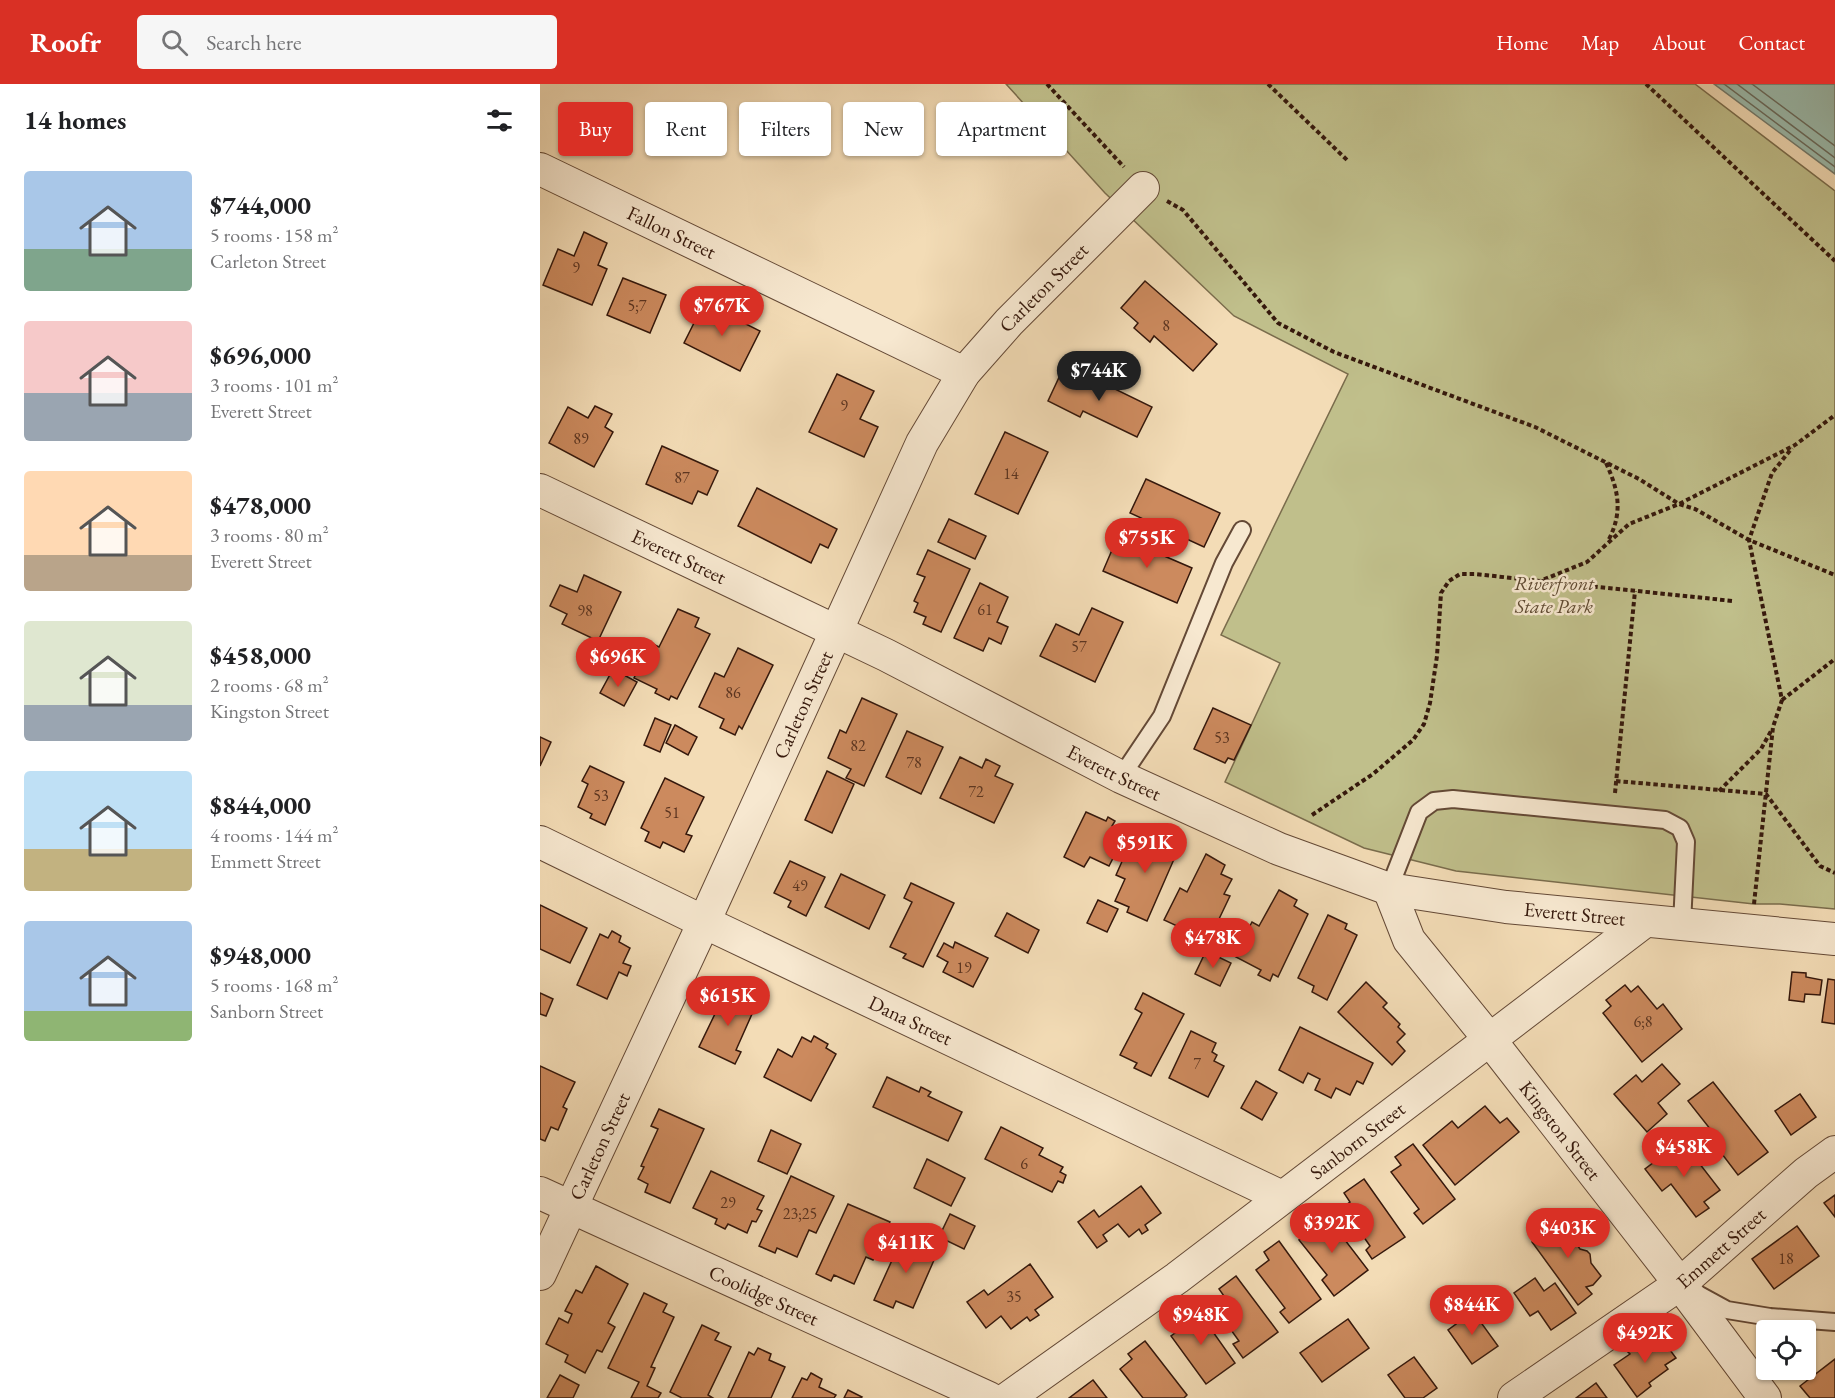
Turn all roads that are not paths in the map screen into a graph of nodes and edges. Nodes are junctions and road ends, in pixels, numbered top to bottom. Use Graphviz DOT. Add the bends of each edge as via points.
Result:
graph roads {
  1 [pos="540,169"];
  2 [pos="1143,188"];
  3 [pos="964,373"];
  4 [pos="540,490"];
  5 [pos="1242,531"];
  6 [pos="837,632"];
  7 [pos="1121,777"];
  8 [pos="540,842"];
  9 [pos="1389,889"];
  10 [pos="1645,921"];
  11 [pos="704,922"];
  12 [pos="1682,924"];
  13 [pos="1835,939"];
  14 [pos="1490,1040"];
  15 [pos="1835,1152"];
  16 [pos="540,1192"];
  17 [pos="1282,1197"];
  18 [pos="572,1207"];
  19 [pos="540,1274"];
  20 [pos="1680,1284"];
  21 [pos="1835,1322"];
  22 [pos="989,1398"];
  23 [pos="1008,1398"];
  24 [pos="1514,1398"];
  25 [pos="1765,1398"];
  1 -- 3 [label="street, Fallon Street"];
  2 -- 3 [label="street, Carleton Street" via="1009,322"];
  3 -- 6 [label="street, Carleton Street" via="922,443"];
  4 -- 6 [label="street, Everett Street"];
  5 -- 7 [label="lane" via="1224,563 1162,716"];
  6 -- 7 [label="street, Everett Street"];
  6 -- 11 [label="street, Carleton Street"];
  7 -- 9 [label="street, Everett Street" via="1279,849"];
  8 -- 11 [label="street, Dana Street"];
  9 -- 10 [label="street, Everett Street" via="1506,907"];
  9 -- 12 [label="lane" via="1419,812 1434,801 1453,799 1665,820 1680,828 1686,842"];
  9 -- 14 [label="street, Kingston Street" via="1409,940"];
  10 -- 12 [label="street, Everett Street"];
  10 -- 14 [label="street, Sanborn Street"];
  11 -- 17 [label="street, Dana Street"];
  11 -- 18 [label="street, Carleton Street"];
  12 -- 13 [label="street, Everett Street"];
  14 -- 17 [label="street, Sanborn Street"];
  14 -- 20 [label="street, Kingston Street"];
  15 -- 20 [label="street, Emmett Street"];
  16 -- 18 [label="street, Coolidge Street"];
  17 -- 23 [label="street, Sanborn Street" via="1177,1278"];
  18 -- 19 [label="street, Carleton Street"];
  18 -- 22 [label="street, Coolidge Street"];
  20 -- 21 [label="lane" via="1726,1310"];
  20 -- 24 [label="street, Emmett Street"];
  20 -- 25 [label="street, Kingston Street"];
}
